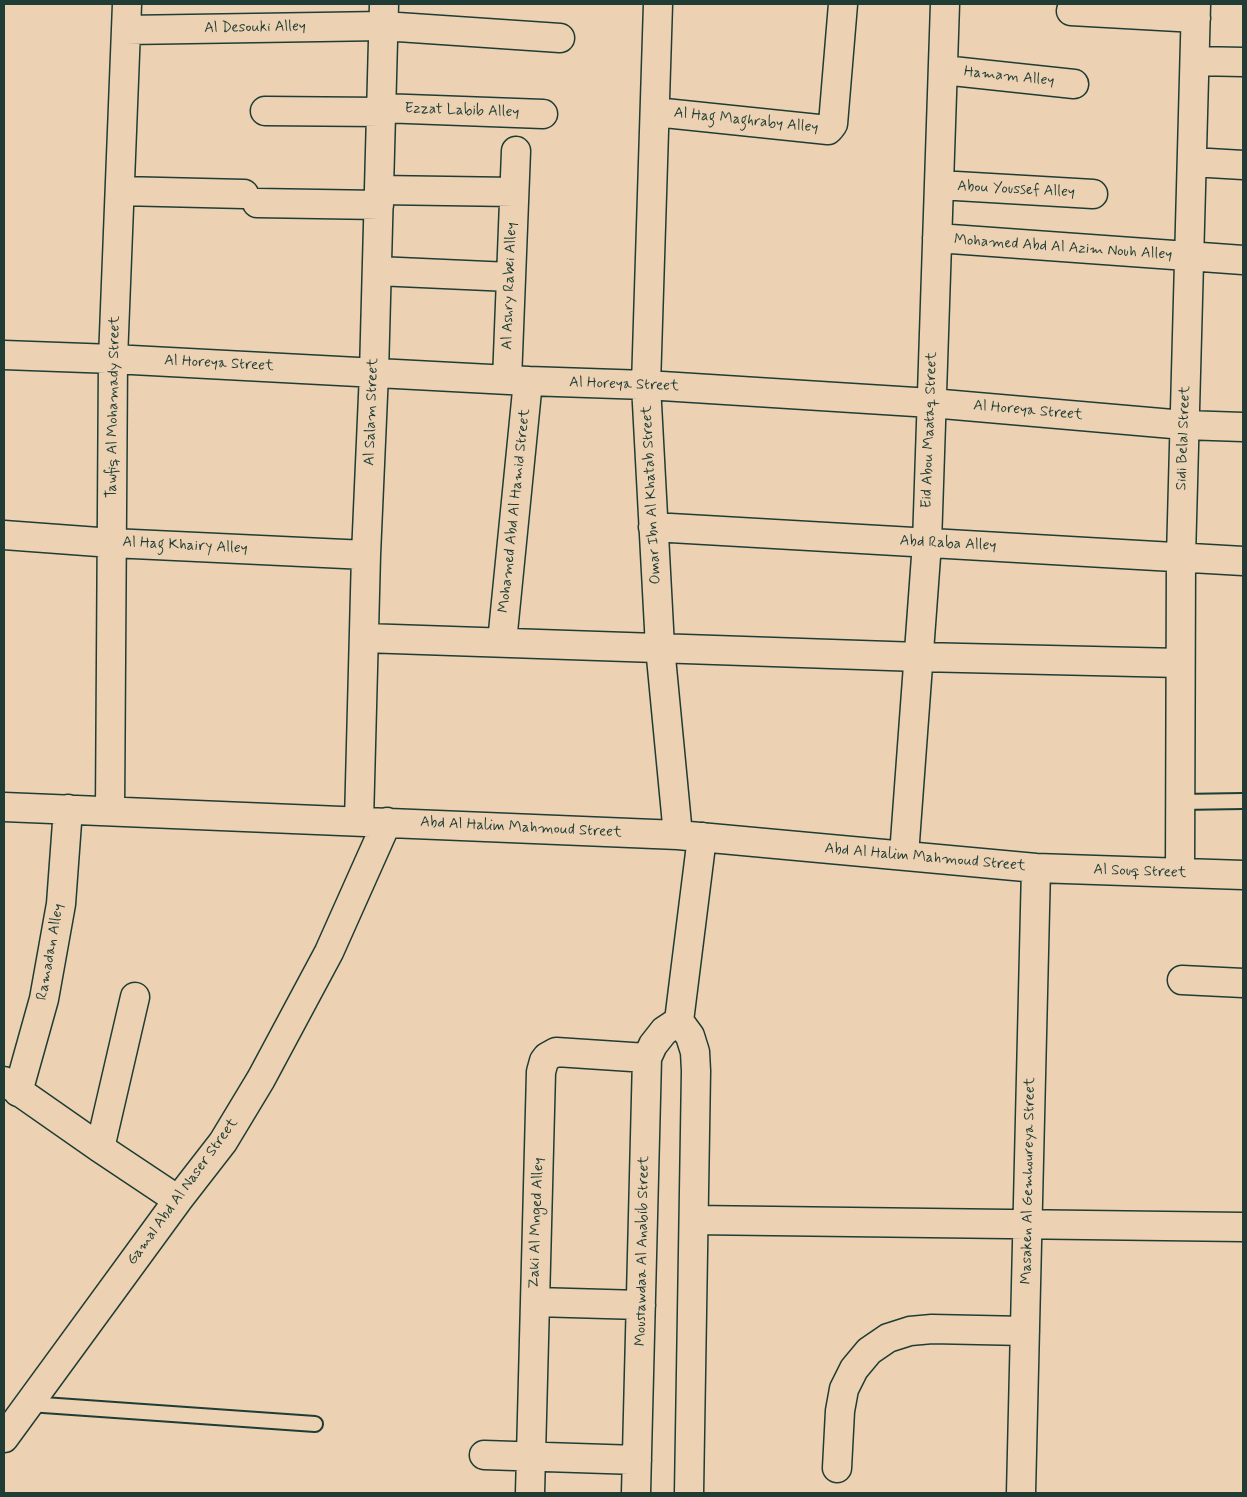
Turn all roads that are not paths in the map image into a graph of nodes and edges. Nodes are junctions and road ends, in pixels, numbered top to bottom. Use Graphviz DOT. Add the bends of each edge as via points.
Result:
graph roads {
  1 [pos="127,4"];
  2 [pos="658,4"];
  3 [pos="844,4"];
  4 [pos="945,4"];
  5 [pos="1196,11"];
  6 [pos="1071,12"];
  7 [pos="384,15"];
  8 [pos="126,30"];
  9 [pos="560,38"];
  10 [pos="1195,61"];
  11 [pos="1243,62"];
  12 [pos="943,70"];
  13 [pos="1074,84"];
  14 [pos="381,110"];
  15 [pos="265,111"];
  16 [pos="655,112"];
  17 [pos="543,114"];
  18 [pos="516,151"];
  19 [pos="1192,162"];
  20 [pos="1243,165"];
  21 [pos="939,186"];
  22 [pos="120,191"];
  23 [pos="514,192"];
  24 [pos="1093,194"];
  25 [pos="379,197"];
  26 [pos="937,238"];
  27 [pos="1190,257"];
  28 [pos="1243,260"];
  29 [pos="376,271"];
  30 [pos="510,277"];
  31 [pos="4,355"];
  32 [pos="114,358"];
  33 [pos="374,373"];
  34 [pos="517,380"];
  35 [pos="646,385"];
  36 [pos="931,403"];
  37 [pos="1184,424"];
  38 [pos="1243,427"];
  39 [pos="653,527"];
  40 [pos="4,535"];
  41 [pos="112,543"];
  42 [pos="927,543"];
  43 [pos="366,555"];
  44 [pos="1181,557"];
  45 [pos="1243,561"];
  46 [pos="364,638"];
  47 [pos="502,642"];
  48 [pos="660,647"];
  49 [pos="919,657"];
  50 [pos="1180,663"];
  51 [pos="1243,801"];
  52 [pos="1180,802"];
  53 [pos="4,807"];
  54 [pos="68,809"];
  55 [pos="110,810"];
  56 [pos="359,821"];
  57 [pos="387,822"];
  58 [pos="690,836"];
  59 [pos="904,855"];
  60 [pos="1036,868"];
  61 [pos="1180,873"];
  62 [pos="1243,875"];
  63 [pos="1182,980"];
  64 [pos="1243,983"];
  65 [pos="135,997"];
  66 [pos="679,1021"];
  67 [pos="647,1058"];
  68 [pos="11,1086"];
  69 [pos="100,1148"];
  70 [pos="178,1200"];
  71 [pos="694,1220"];
  72 [pos="1027,1224"];
  73 [pos="1243,1226"];
  74 [pos="535,1302"];
  75 [pos="641,1305"];
  76 [pos="1025,1331"];
  77 [pos="29,1404"];
  78 [pos="315,1424"];
  79 [pos="4,1438"];
  80 [pos="484,1455"];
  81 [pos="531,1457"];
  82 [pos="637,1460"];
  83 [pos="837,1468"];
  84 [pos="530,1493"];
  85 [pos="636,1493"];
  86 [pos="689,1493"];
  87 [pos="1021,1493"];
  1 -- 8 [label="street, Tawfiq Al Mohamady Street"];
  2 -- 16 [label="street, Omar Ibn Al Khatab Street"];
  3 -- 16 [label="street, Al Hag Maghraby Alley" via="833,124 828,130"];
  4 -- 12 [label="street, Eid Abou Maataq Street"];
  5 -- 6 [label="street"];
  5 -- 10 [label="street, Sidi Belal Street"];
  7 -- 8 [label="street, Al Desouki Alley"];
  7 -- 9 [label="street, Al Desouki Alley"];
  7 -- 14 [label="street, Al Salam Street"];
  8 -- 22 [label="street, Tawfiq Al Mohamady Street"];
  10 -- 11 [label="street"];
  10 -- 19 [label="street, Sidi Belal Street"];
  12 -- 13 [label="street, Hamam Alley"];
  12 -- 21 [label="street, Eid Abou Maataq Street"];
  14 -- 15 [label="street, Ezzat Labib Alley"];
  14 -- 17 [label="street, Ezzat Labib Alley"];
  14 -- 25 [label="street, Al Salam Street"];
  16 -- 35 [label="street, Omar Ibn Al Khatab Street"];
  18 -- 23 [label="street, Al Ashry Rabei Alley"];
  19 -- 20 [label="street"];
  19 -- 27 [label="street, Sidi Belal Street"];
  21 -- 24 [label="street, Abou Youssef Alley"];
  21 -- 26 [label="street, Eid Abou Maataq Street"];
  22 -- 25 [label="street" via="250,198"];
  22 -- 32 [label="street, Tawfiq Al Mohamady Street"];
  23 -- 25 [label="street"];
  23 -- 30 [label="street, Al Ashry Rabei Alley"];
  25 -- 29 [label="street, Al Salam Street"];
  26 -- 27 [label="street, Mohamed Abd Al Azim Nouh Alley"];
  26 -- 36 [label="street, Eid Abou Maataq Street"];
  27 -- 28 [label="street, Mohamed Abd Al Azim Nouh Alley"];
  27 -- 37 [label="street, Sidi Belal Street"];
  29 -- 30 [label="street"];
  29 -- 33 [label="street, Al Salam Street"];
  30 -- 34 [label="street, Al Ashry Rabei Alley"];
  31 -- 32 [label="street, Al Horeya Street"];
  32 -- 33 [label="street, Al Horeya Street"];
  32 -- 41 [label="street, Tawfiq Al Mohamady Street"];
  33 -- 34 [label="street, Al Horeya Street"];
  33 -- 43 [label="street, Al Salam Street"];
  34 -- 35 [label="street, Al Horeya Street"];
  34 -- 47 [label="street, Mohamed Abd Al Hamid Street"];
  35 -- 36 [label="street, Al Horeya Street"];
  35 -- 39 [label="street, Omar Ibn Al Khatab Street"];
  36 -- 37 [label="street, Al Horeya Street"];
  36 -- 42 [label="street, Eid Abou Maataq Street"];
  37 -- 38 [label="street, Al Horeya Street"];
  37 -- 44 [label="street, Sidi Belal Street"];
  39 -- 42 [label="street, Abd Raba Alley"];
  39 -- 48 [label="street, Omar Ibn Al Khatab Street"];
  40 -- 41 [label="street, Al Hag Khairy Alley"];
  41 -- 43 [label="street, Al Hag Khairy Alley"];
  41 -- 55 [label="street, Tawfiq Al Mohamady Street"];
  42 -- 44 [label="street, Abd Raba Alley"];
  42 -- 49 [label="street, Eid Abou Maataq Street"];
  43 -- 46 [label="street, Al Salam Street"];
  44 -- 45 [label="street, Abd Raba Alley"];
  44 -- 50 [label="street, Sidi Belal Street"];
  46 -- 47 [label="street"];
  46 -- 56 [label="street, Al Salam Street"];
  47 -- 48 [label="street"];
  48 -- 49 [label="street"];
  48 -- 58 [label="street, Omar Ibn Al Khatab Street"];
  49 -- 50 [label="street"];
  49 -- 59 [label="street, Eid Abou Maataq Street"];
  50 -- 52 [label="street, Sidi Belal Street"];
  51 -- 52 [label="lane"];
  52 -- 61 [label="street, Sidi Belal Street"];
  53 -- 54 [label="street, Abd Al Halim Mahmoud Street"];
  54 -- 55 [label="street, Abd Al Halim Mahmoud Street"];
  54 -- 68 [label="street, Ramadan Alley" via="61,904 44,999"];
  55 -- 56 [label="street, Abd Al Halim Mahmoud Street"];
  56 -- 57 [label="street, Abd Al Halim Mahmoud Street"];
  57 -- 58 [label="street, Abd Al Halim Mahmoud Street"];
  57 -- 70 [label="street, Gamal Abd Al Naser Street" via="329,952 261,1079 223,1142"];
  58 -- 59 [label="street, Abd Al Halim Mahmoud Street"];
  58 -- 66 [label="street"];
  59 -- 60 [label="street, Abd Al Halim Mahmoud Street"];
  60 -- 61 [label="street, Al Souq Street"];
  60 -- 72 [label="street, Masaken Al Gemhoureya Street"];
  61 -- 62 [label="street, Al Souq Street"];
  63 -- 64 [label="street"];
  65 -- 69 [label="street"];
  66 -- 67 [label="street, Moustawdaa Al Anabib Street" via="664,1031"];
  66 -- 71 [label="street" via="690,1036 695,1052"];
  67 -- 74 [label="street, Zaki Al Mnged Alley" via="556,1052 544,1061"];
  67 -- 75 [label="street, Moustawdaa Al Anabib Street"];
  68 -- 69 [label="street"];
  69 -- 70 [label="street"];
  70 -- 77 [label="street, Gamal Abd Al Naser Street"];
  71 -- 72 [label="street"];
  71 -- 86 [label="street"];
  72 -- 73 [label="street"];
  72 -- 76 [label="street, Masaken Al Gemhoureya Street"];
  74 -- 75 [label="street"];
  74 -- 81 [label="street, Zaki Al Mnged Alley"];
  75 -- 82 [label="street, Moustawdaa Al Anabib Street"];
  76 -- 83 [label="street" via="910,1331 888,1338 869,1351 854,1368 844,1389"];
  76 -- 87 [label="street, Masaken Al Gemhoureya Street"];
  77 -- 78 [label="lane"];
  77 -- 79 [label="street, Gamal Abd Al Naser Street"];
  80 -- 81 [label="street"];
  81 -- 82 [label="street"];
  81 -- 84 [label="street, Zaki Al Mnged Alley"];
  82 -- 85 [label="street, Moustawdaa Al Anabib Street"];
}
